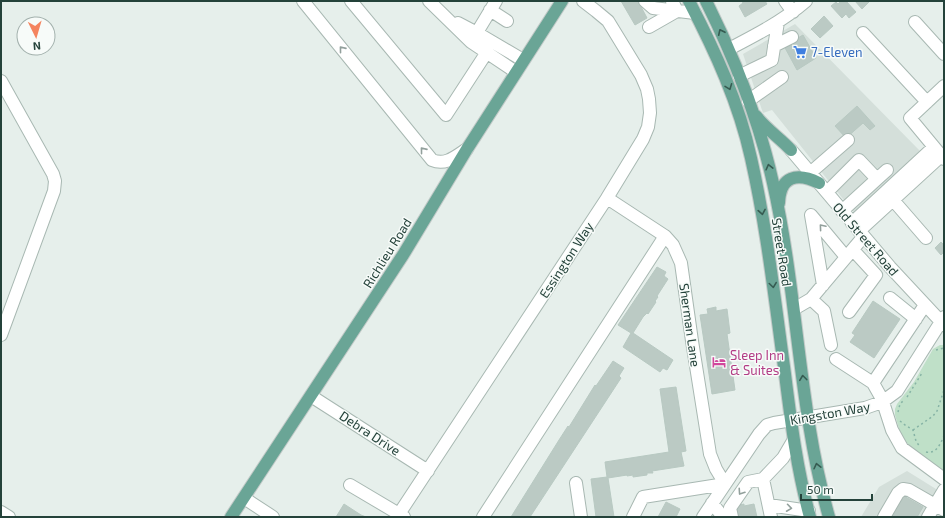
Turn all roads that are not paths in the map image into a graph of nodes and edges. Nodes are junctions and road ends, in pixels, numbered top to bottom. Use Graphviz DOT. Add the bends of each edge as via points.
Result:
graph roads {
  1 [pos="303,1"];
  2 [pos="351,1"];
  3 [pos="429,1"];
  4 [pos="562,1"];
  5 [pos="583,1"];
  6 [pos="645,1"];
  7 [pos="689,1"];
  8 [pos="706,1"];
  9 [pos="785,1"];
  10 [pos="806,1"];
  11 [pos="493,6"];
  12 [pos="674,6"];
  13 [pos="793,12"];
  14 [pos="695,13"];
  15 [pos="507,21"];
  16 [pos="778,22"];
  17 [pos="915,22"];
  18 [pos="649,27"];
  19 [pos="863,33"];
  20 [pos="474,37"];
  21 [pos="792,37"];
  22 [pos="774,46"];
  23 [pos="729,49"];
  24 [pos="487,52"];
  25 [pos="944,54"];
  26 [pos="523,60"];
  27 [pos="516,72"];
  28 [pos="739,76"];
  29 [pos="782,77"];
  30 [pos="1,80"];
  31 [pos="944,86"];
  32 [pos="927,102"];
  33 [pos="750,104"];
  34 [pos="848,140"];
  35 [pos="467,149"];
  36 [pos="791,150"];
  37 [pos="940,154"];
  38 [pos="886,170"];
  39 [pos="810,173"];
  40 [pos="877,179"];
  41 [pos="900,186"];
  42 [pos="823,188"];
  43 [pos="607,198"];
  44 [pos="893,200"];
  45 [pos="842,211"];
  46 [pos="779,215"];
  47 [pos="859,230"];
  48 [pos="665,236"];
  49 [pos="926,238"];
  50 [pos="850,254"];
  51 [pos="823,285"];
  52 [pos="890,298"];
  53 [pos="811,299"];
  54 [pos="925,305"];
  55 [pos="794,309"];
  56 [pos="849,312"];
  57 [pos="916,319"];
  58 [pos="943,321"];
  59 [pos="1,335"];
  60 [pos="831,345"];
  61 [pos="836,359"];
  62 [pos="873,383"];
  63 [pos="311,396"];
  64 [pos="882,402"];
  65 [pos="808,417"];
  66 [pos="791,420"];
  67 [pos="794,441"];
  68 [pos="428,471"];
  69 [pos="763,479"];
  70 [pos="944,479"];
  71 [pos="576,483"];
  72 [pos="725,484"];
  73 [pos="350,485"];
  74 [pos="944,490"];
  75 [pos="244,498"];
  76 [pos="712,503"];
  77 [pos="940,507"];
  78 [pos="770,511"];
  79 [pos="1,512"];
  80 [pos="810,514"];
  81 [pos="402,516"];
  82 [pos="9,517"];
  83 [pos="231,517"];
  84 [pos="273,517"];
  85 [pos="483,517"];
  86 [pos="581,517"];
  87 [pos="633,517"];
  88 [pos="703,517"];
  89 [pos="723,517"];
  90 [pos="732,517"];
  91 [pos="829,517"];
  92 [pos="884,517"];
  93 [pos="928,517"];
  35 -- 1 [label="street, one-way" via="443,163 432,160"];
  2 -- 24 [label="street" via="446,115"];
  3 -- 20 [label="street" via="446,18"];
  4 -- 26 [label="main road, Richlieu Road"];
  5 -- 43 [label="street, Essington Way" via="608,21 641,75 649,99 648,127 643,139"];
  6 -- 12 [label="street" via="653,8"];
  7 -- 14 [label="main road, Street Road"];
  23 -- 8 [label="main road, Street Road, one-way"];
  9 -- 13 [label="street"];
  10 -- 13 [label="street"];
  11 -- 15 [label="street"];
  11 -- 20 [label="street"];
  12 -- 14 [label="street"];
  12 -- 18 [label="street"];
  13 -- 16 [label="street"];
  14 -- 66 [label="main road, Street Road, one-way" via="729,87 751,157 769,254"];
  16 -- 22 [label="street"];
  16 -- 23 [label="street"];
  17 -- 25 [label="street"];
  19 -- 32 [label="street"];
  20 -- 24 [label="street"];
  20 -- 26 [label="street"];
  21 -- 22 [label="street"];
  22 -- 28 [label="street" via="772,60"];
  23 -- 28 [label="main road, Street Road"];
  24 -- 27 [label="street"];
  26 -- 27 [label="main road, Richlieu Road"];
  27 -- 35 [label="main road, Richlieu Road"];
  28 -- 33 [label="main road, Street Road"];
  29 -- 33 [label="street"];
  30 -- 59 [label="street" via="55,181 54,191"];
  31 -- 32 [label="street"];
  32 -- 37 [label="street" via="910,118"];
  33 -- 36 [label="main road" via="761,123"];
  46 -- 33 [label="main road, Street Road, one-way" via="761,135"];
  34 -- 39 [label="street"];
  35 -- 63 [label="main road, Richlieu Road" via="403,255"];
  36 -- 39 [label="street, Old Street Road"];
  37 -- 41 [label="street"];
  38 -- 40 [label="street"];
  39 -- 42 [label="street, Old Street Road"];
  40 -- 42 [label="street" via="859,160"];
  40 -- 45 [label="street"];
  41 -- 44 [label="street"];
  41 -- 47 [label="street"];
  42 -- 45 [label="street, Old Street Road"];
  42 -- 46 [label="main road" via="808,178 793,177 782,189"];
  43 -- 48 [label="street, Sherman Lane"];
  43 -- 68 [label="street, Essington Way"];
  44 -- 47 [label="street"];
  44 -- 49 [label="street"];
  45 -- 47 [label="street, Old Street Road"];
  46 -- 55 [label="main road, Street Road"];
  47 -- 50 [label="street"];
  47 -- 54 [label="street, Old Street Road"];
  48 -- 72 [label="street, Sherman Lane" via="682,263 710,454"];
  48 -- 85 [label="street"];
  50 -- 51 [label="street"];
  50 -- 51 [label="street, one-way" via="811,215"];
  50 -- 56 [label="street" via="876,275"];
  51 -- 53 [label="street"];
  52 -- 57 [label="street"];
  53 -- 55 [label="street"];
  53 -- 60 [label="street" via="824,311"];
  54 -- 57 [label="street"];
  54 -- 58 [label="street, Old Street Road"];
  65 -- 55 [label="main road, Street Road, one-way"];
  57 -- 62 [label="street"];
  58 -- 64 [label="street, Kingston Way" via="897,391"];
  61 -- 62 [label="street"];
  62 -- 64 [label="street"];
  63 -- 68 [label="street, Debra Drive"];
  63 -- 75 [label="main road, Richlieu Road"];
  64 -- 65 [label="street, Kingston Way" via="864,408"];
  64 -- 70 [label="street" via="902,448"];
  65 -- 66 [label="street, Kingston Way"];
  91 -- 65 [label="main road, Street Road, one-way" via="816,466"];
  66 -- 67 [label="main road, Street Road"];
  66 -- 72 [label="street, Kingston Way" via="763,428"];
  67 -- 69 [label="street" via="783,458"];
  67 -- 80 [label="main road, Street Road"];
  68 -- 81 [label="street, Essington Way"];
  69 -- 78 [label="street"];
  69 -- 90 [label="street, one-way" via="748,482 730,508"];
  71 -- 86 [label="street"];
  72 -- 76 [label="street, Kingston Way"];
  72 -- 87 [label="street" via="642,497"];
  73 -- 81 [label="street"];
  74 -- 77 [label="street"];
  75 -- 83 [label="main road, Richlieu Road"];
  75 -- 84 [label="street"];
  76 -- 88 [label="street, Kingston Way"];
  76 -- 89 [label="street"];
  77 -- 92 [label="street" via="903,488"];
  77 -- 93 [label="street"];
  78 -- 80 [label="street, one-way"];
  79 -- 82 [label="street"];
}
